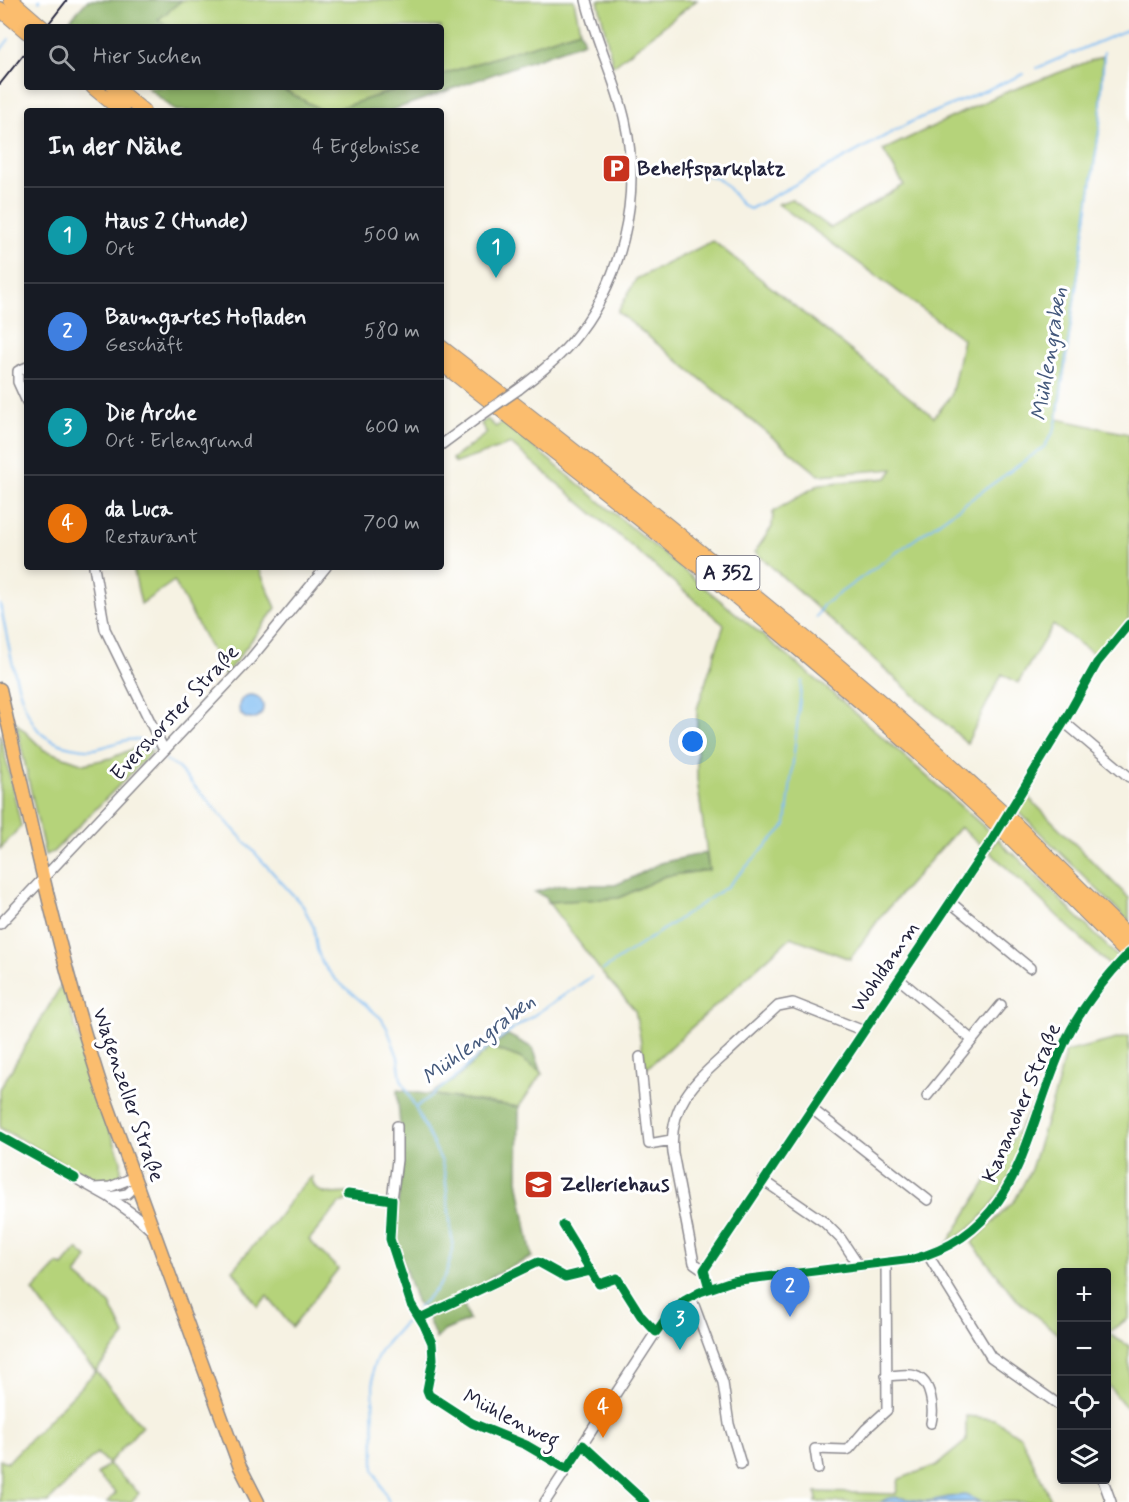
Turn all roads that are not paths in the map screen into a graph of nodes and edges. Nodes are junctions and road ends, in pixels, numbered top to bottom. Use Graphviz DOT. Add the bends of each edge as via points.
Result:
graph roads {
  1 [pos="11,0"];
  2 [pos="20,0"];
  3 [pos="586,0"];
  4 [pos="0,9"];
  5 [pos="39,24"];
  6 [pos="40,24"];
  7 [pos="24,29"];
  8 [pos="97,90"];
  9 [pos="118,90"];
  10 [pos="118,108"];
  11 [pos="139,108"];
  12 [pos="444,349"];
  13 [pos="444,365"];
  14 [pos="24,368"];
  15 [pos="24,395"];
  16 [pos="444,443"];
  17 [pos="95,570"];
  18 [pos="324,570"];
  19 [pos="1097,663"];
  20 [pos="0,689"];
  21 [pos="1064,722"];
  22 [pos="165,750"];
  23 [pos="1129,777"];
  24 [pos="1003,822"];
  25 [pos="44,877"];
  26 [pos="950,903"];
  27 [pos="0,924"];
  28 [pos="1129,937"];
  29 [pos="1127,953"];
  30 [pos="1030,968"];
  31 [pos="899,979"];
  32 [pos="1001,1005"];
  33 [pos="864,1031"];
  34 [pos="971,1039"];
  35 [pos="640,1057"];
  36 [pos="927,1096"];
  37 [pos="812,1109"];
  38 [pos="397,1126"];
  39 [pos="0,1136"];
  40 [pos="671,1140"];
  41 [pos="763,1180"];
  42 [pos="136,1181"];
  43 [pos="93,1188"];
  44 [pos="109,1197"];
  45 [pos="928,1200"];
  46 [pos="157,1237"];
  47 [pos="928,1256"];
  48 [pos="886,1262"];
  49 [pos="859,1266"];
  50 [pos="704,1270"];
  51 [pos="618,1278"];
  52 [pos="710,1288"];
  53 [pos="691,1297"];
  54 [pos="656,1332"];
  55 [pos="886,1376"];
  56 [pos="1057,1403"];
  57 [pos="931,1423"];
  58 [pos="584,1445"];
  59 [pos="741,1464"];
  60 [pos="567,1469"];
  61 [pos="818,1469"];
  62 [pos="1105,1484"];
  63 [pos="258,1502"];
  64 [pos="545,1502"];
  65 [pos="645,1502"];
  66 [pos="1111,1502"];
  1 -- 5 [label="highway"];
  2 -- 6 [label="highway"];
  3 -- 16 [label="street, bridge" via="629,139 632,182 616,262 593,311 559,356"];
  4 -- 7 [label="highway"];
  8 -- 10 [label="highway"];
  9 -- 11 [label="highway"];
  12 -- 24 [label="highway, A 352" via="619,485 863,686"];
  13 -- 24 [label="highway, A 352" via="751,609"];
  14 -- 15 [label="street" via="18,371 18,382"];
  17 -- 22 [label="street" via="105,629"];
  18 -- 22 [label="street, Evershorster Straße" via="248,662"];
  19 -- 21 [label="street, Wohldamm"];
  20 -- 25 [label="main road, Wagenzeller Straße"];
  21 -- 23 [label="street"];
  21 -- 26 [label="street, Wohldamm"];
  22 -- 25 [label="street, Evershorster Straße"];
  24 -- 28 [label="highway, A 352"];
  24 -- 29 [label="highway, A 352"];
  25 -- 27 [label="street, Evershorster Straße"];
  25 -- 42 [label="main road, Wagenzeller Straße" via="87,1044"];
  26 -- 30 [label="street"];
  26 -- 31 [label="street, Wohldamm"];
  29 -- 47 [label="street, Kananoher Straße" via="1077,1019 1064,1044 1020,1165 997,1205 972,1232"];
  31 -- 33 [label="street, Wohldamm"];
  31 -- 34 [label="street"];
  32 -- 34 [label="street"];
  33 -- 37 [label="street, Wohldamm"];
  33 -- 40 [label="street" via="793,1002 778,1006 694,1082 677,1112"];
  34 -- 36 [label="street"];
  35 -- 40 [label="street" via="649,1144"];
  37 -- 41 [label="street, Wohldamm"];
  37 -- 45 [label="street"];
  38 -- 60 [label="street, Mühlenweg" via="390,1239 415,1311 432,1343 429,1395 472,1423 526,1445"];
  39 -- 43 [label="street"];
  40 -- 50 [label="street" via="694,1263"];
  41 -- 49 [label="street" via="824,1222"];
  41 -- 50 [label="street, Wohldamm"];
  42 -- 43 [label="street"];
  42 -- 44 [label="street" via="127,1194"];
  42 -- 46 [label="main road, Wagenzeller Straße"];
  43 -- 44 [label="street"];
  44 -- 46 [label="street"];
  46 -- 63 [label="main road, Wagenzeller Straße" via="239,1465"];
  47 -- 48 [label="street, Kananoher Straße"];
  47 -- 56 [label="street" via="991,1357"];
  48 -- 49 [label="street, Kananoher Straße"];
  48 -- 55 [label="street"];
  49 -- 52 [label="street, Kananoher Straße" via="732,1281"];
  50 -- 52 [label="street"];
  51 -- 54 [label="street" via="641,1316"];
  52 -- 53 [label="street, Kananoher Straße"];
  53 -- 54 [label="street, Kananoher Straße"];
  53 -- 59 [label="street" via="723,1383 729,1424"];
  54 -- 58 [label="street, Kananoher Straße"];
  55 -- 57 [label="street" via="915,1376 922,1380 932,1402"];
  55 -- 61 [label="street" via="885,1412 849,1449 815,1449"];
  58 -- 60 [label="street, Kananoher Straße"];
  58 -- 65 [label="street"];
  60 -- 64 [label="street, Kananoher Straße"];
  62 -- 66 [label="street"];
}
